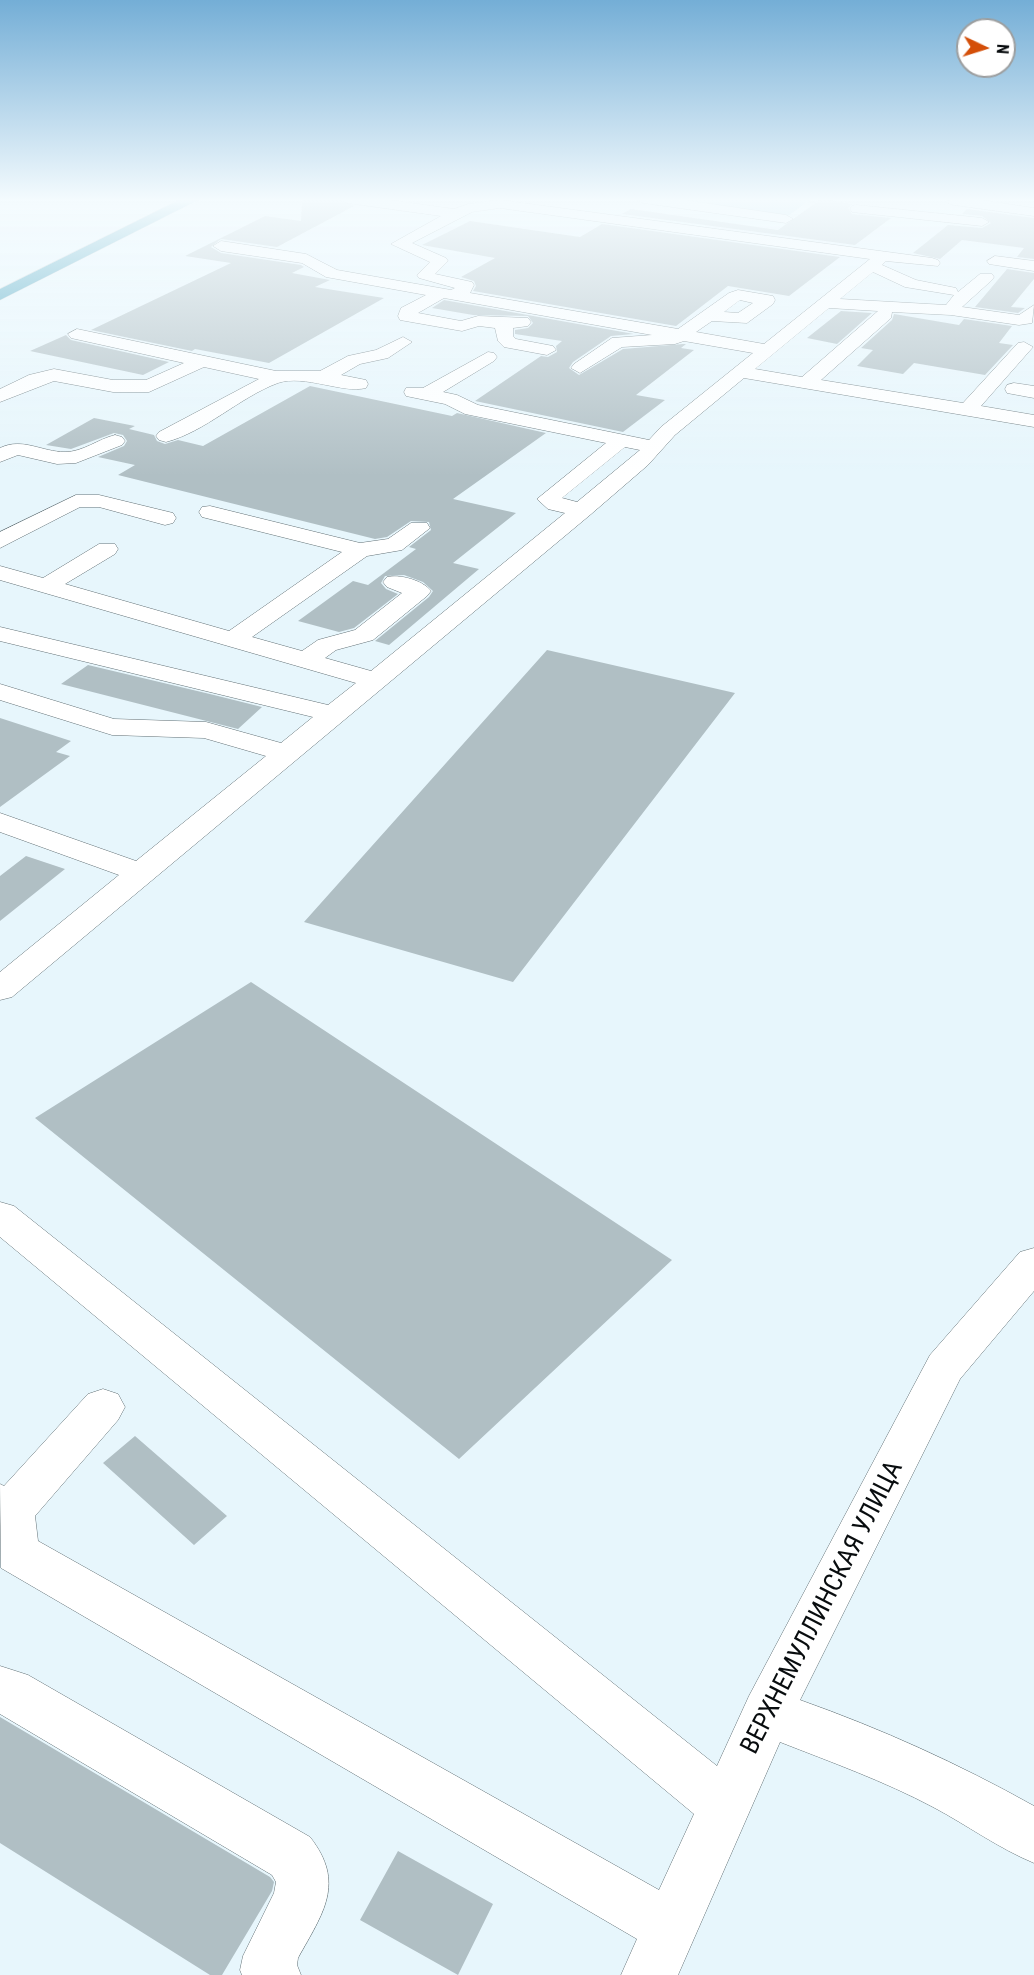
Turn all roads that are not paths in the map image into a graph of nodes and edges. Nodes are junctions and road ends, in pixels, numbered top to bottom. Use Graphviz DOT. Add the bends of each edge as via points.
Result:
graph roads {
  1 [pos="439,291"];
  2 [pos="454,291"];
  3 [pos="840,291"];
  4 [pos="968,291"];
  5 [pos="450,293"];
  6 [pos="832,298"];
  7 [pos="951,310"];
  8 [pos="1034,310"];
  9 [pos="564,314"];
  10 [pos="708,315"];
  11 [pos="504,324"];
  12 [pos="77,334"];
  13 [pos="681,334"];
  14 [pos="403,342"];
  15 [pos="1024,347"];
  16 [pos="547,350"];
  17 [pos="768,350"];
  18 [pos="488,357"];
  19 [pos="202,361"];
  20 [pos="823,367"];
  21 [pos="580,368"];
  22 [pos="741,372"];
  23 [pos="1027,373"];
  24 [pos="276,377"];
  25 [pos="324,377"];
  26 [pos="888,379"];
  27 [pos="806,383"];
  28 [pos="359,384"];
  29 [pos="1014,388"];
  30 [pos="1034,392"];
  31 [pos="0,396"];
  32 [pos="967,410"];
  33 [pos="991,414"];
  34 [pos="1034,421"];
  35 [pos="166,436"];
  36 [pos="115,441"];
  37 [pos="621,441"];
  38 [pos="653,447"];
  39 [pos="5,449"];
  40 [pos="582,510"];
  41 [pos="210,512"];
  42 [pos="165,518"];
  43 [pos="419,528"];
  44 [pos="0,541"];
  45 [pos="107,549"];
  46 [pos="360,550"];
  47 [pos="0,573"];
  48 [pos="395,582"];
  49 [pos="46,586"];
  50 [pos="0,634"];
  51 [pos="233,639"];
  52 [pos="306,660"];
  53 [pos="375,680"];
  54 [pos="0,692"];
  55 [pos="333,714"];
  56 [pos="286,753"];
  57 [pos="0,822"];
  58 [pos="141,873"];
  59 [pos="0,989"];
  60 [pos="0,1216"];
  61 [pos="1034,1263"];
  62 [pos="103,1407"];
  63 [pos="7,1535"];
  64 [pos="0,1690"];
  65 [pos="767,1713"];
  66 [pos="725,1806"];
  67 [pos="1034,1836"];
  68 [pos="670,1927"];
  69 [pos="273,1975"];
  70 [pos="649,1975"];
  1 -- 5 [label="street"];
  2 -- 5 [label="street"];
  3 -- 6 [label="street"];
  4 -- 7 [label="street"];
  5 -- 9 [label="street"];
  5 -- 11 [label="street" via="407,312 406,316 456,326 482,321"];
  6 -- 7 [label="street"];
  6 -- 17 [label="street"];
  6 -- 20 [label="street" via="888,307"];
  7 -- 8 [label="street" via="1019,321"];
  9 -- 11 [label="street"];
  9 -- 13 [label="street"];
  10 -- 13 [label="street"];
  11 -- 16 [label="street" via="504,337 510,342"];
  12 -- 19 [label="street"];
  13 -- 17 [label="street"];
  13 -- 21 [label="street" via="669,340 618,342"];
  14 -- 25 [label="street" via="382,354 354,360"];
  15 -- 32 [label="street"];
  17 -- 22 [label="street"];
  18 -- 37 [label="street" via="420,393 450,399 472,410"];
  19 -- 24 [label="street"];
  19 -- 31 [label="street" via="149,386 113,386 54,375"];
  20 -- 26 [label="street"];
  20 -- 27 [label="street"];
  22 -- 27 [label="street"];
  22 -- 38 [label="street"];
  23 -- 29 [label="street"];
  24 -- 25 [label="street"];
  24 -- 35 [label="street"];
  25 -- 28 [label="street"];
  27 -- 32 [label="street"];
  29 -- 30 [label="street"];
  29 -- 33 [label="street"];
  32 -- 33 [label="street"];
  33 -- 34 [label="street"];
  36 -- 39 [label="street" via="71,460"];
  37 -- 38 [label="street"];
  37 -- 40 [label="street" via="548,499"];
  38 -- 40 [label="street"];
  40 -- 53 [label="street"];
  41 -- 46 [label="street"];
  42 -- 44 [label="street" via="99,501 76,501"];
  43 -- 46 [label="street" via="394,545"];
  45 -- 49 [label="street"];
  46 -- 51 [label="street"];
  47 -- 49 [label="street"];
  48 -- 52 [label="street" via="418,591 364,635 327,645"];
  49 -- 51 [label="street"];
  50 -- 55 [label="street"];
  51 -- 52 [label="street"];
  52 -- 53 [label="street"];
  53 -- 55 [label="street"];
  54 -- 56 [label="street" via="112,728 206,730"];
  55 -- 56 [label="street"];
  56 -- 58 [label="street"];
  57 -- 58 [label="street"];
  58 -- 59 [label="street"];
  60 -- 66 [label="street"];
  61 -- 65 [label="street, ВЕРХНЕМУЛЛИНСКАЯ УЛИЦА" via="945,1367"];
  62 -- 63 [label="street"];
  63 -- 68 [label="street"];
  64 -- 69 [label="street" via="10,1692 301,1865 304,1878 300,1899 268,1959 268,1970"];
  65 -- 66 [label="street, ВЕРХНЕМУЛЛИНСКАЯ УЛИЦА"];
  65 -- 67 [label="street" via="855,1745 941,1784"];
  66 -- 68 [label="street, ВЕРХНЕМУЛЛИНСКАЯ УЛИЦА"];
  68 -- 70 [label="street, ВЕРХНЕМУЛЛИНСКАЯ УЛИЦА"];
}
